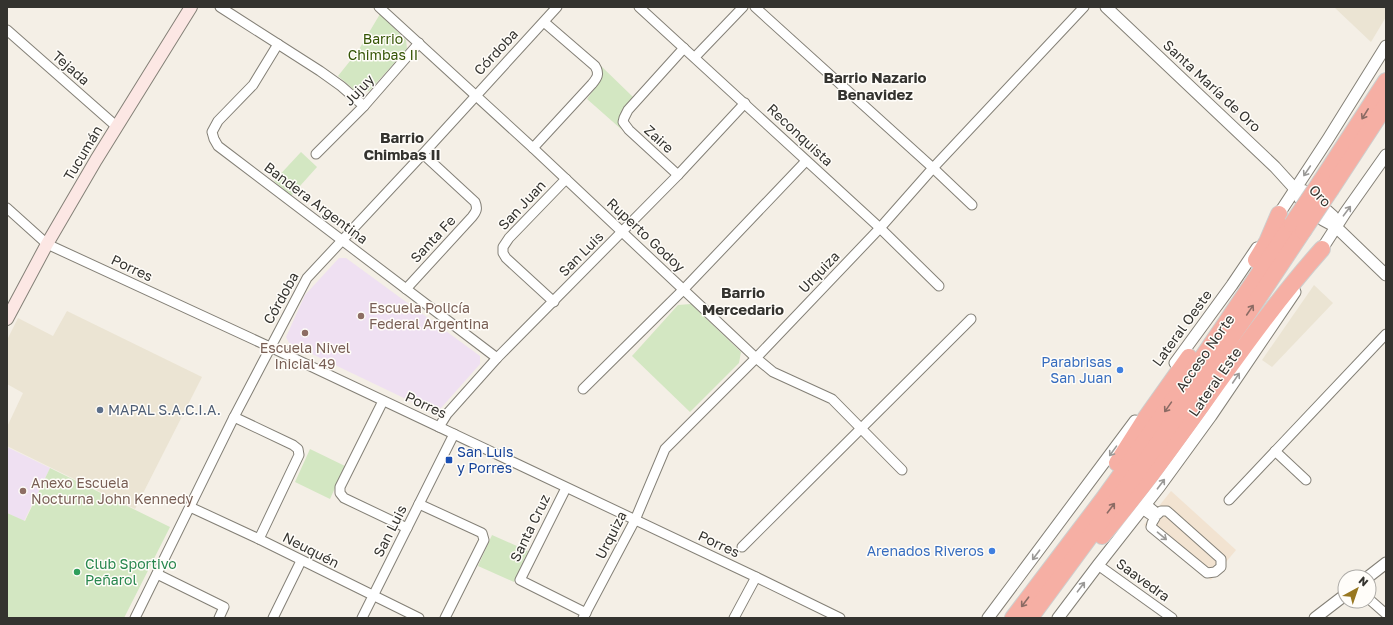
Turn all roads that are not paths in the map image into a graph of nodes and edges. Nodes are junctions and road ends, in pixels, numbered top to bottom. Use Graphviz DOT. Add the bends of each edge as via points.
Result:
graph roads {
  1 [pos="191,7"];
  2 [pos="220,7"];
  3 [pos="379,7"];
  4 [pos="557,7"];
  5 [pos="639,7"];
  6 [pos="742,7"];
  7 [pos="755,7"];
  8 [pos="1084,7"];
  9 [pos="1106,7"];
  10 [pos="544,22"];
  11 [pos="7,30"];
  12 [pos="419,43"];
  13 [pos="278,44"];
  14 [pos="1386,46"];
  15 [pos="684,48"];
  16 [pos="695,57"];
  17 [pos="1386,81"];
  18 [pos="476,95"];
  19 [pos="745,103"];
  20 [pos="1386,105"];
  21 [pos="364,106"];
  22 [pos="116,126"];
  23 [pos="533,148"];
  24 [pos="316,154"];
  25 [pos="423,154"];
  26 [pos="1386,155"];
  27 [pos="806,161"];
  28 [pos="933,168"];
  29 [pos="678,175"];
  30 [pos="566,179"];
  31 [pos="1326,185"];
  32 [pos="1295,189"];
  33 [pos="972,205"];
  34 [pos="7,208"];
  35 [pos="1279,214"];
  36 [pos="1336,227"];
  37 [pos="880,228"];
  38 [pos="1298,228"];
  39 [pos="622,232"];
  40 [pos="342,240"];
  41 [pos="47,244"];
  42 [pos="1322,249"];
  43 [pos="1386,275"];
  44 [pos="940,286"];
  45 [pos="406,289"];
  46 [pos="683,290"];
  47 [pos="554,302"];
  48 [pos="7,319"];
  49 [pos="971,319"];
  50 [pos="1386,334"];
  51 [pos="270,347"];
  52 [pos="497,358"];
  53 [pos="756,358"];
  54 [pos="583,389"];
  55 [pos="383,401"];
  56 [pos="234,417"];
  57 [pos="439,427"];
  58 [pos="861,428"];
  59 [pos="454,434"];
  60 [pos="1275,451"];
  61 [pos="902,470"];
  62 [pos="1306,480"];
  63 [pos="566,488"];
  64 [pos="1229,500"];
  65 [pos="419,504"];
  66 [pos="1144,506"];
  67 [pos="190,507"];
  68 [pos="635,520"];
  69 [pos="407,528"];
  70 [pos="259,539"];
  71 [pos="742,547"];
  72 [pos="301,561"];
  73 [pos="1386,563"];
  74 [pos="1098,565"];
  75 [pos="1377,570"];
  76 [pos="156,574"];
  77 [pos="756,577"];
  78 [pos="1042,579"];
  79 [pos="373,596"];
  80 [pos="1337,601"];
  81 [pos="1377,606"];
  82 [pos="1386,614"];
  83 [pos="584,616"];
  84 [pos="135,618"];
  85 [pos="219,618"];
  86 [pos="273,618"];
  87 [pos="362,618"];
  88 [pos="419,618"];
  89 [pos="445,618"];
  90 [pos="734,618"];
  91 [pos="840,618"];
  92 [pos="988,618"];
  93 [pos="1013,618"];
  94 [pos="1030,618"];
  95 [pos="1058,618"];
  96 [pos="1172,618"];
  97 [pos="1315,618"];
  1 -- 22 [label="main road, Tucumán"];
  2 -- 13 [label="street"];
  3 -- 12 [label="street, Ruperto Godoy"];
  4 -- 10 [label="street, Córdoba"];
  5 -- 15 [label="street, Reconquista"];
  6 -- 16 [label="street"];
  7 -- 28 [label="street"];
  8 -- 28 [label="street, Urquiza"];
  9 -- 32 [label="street, Santa María de Oro"];
  10 -- 18 [label="street, Córdoba"];
  10 -- 23 [label="street" via="595,66 598,73 592,84"];
  11 -- 22 [label="street, Tejada"];
  12 -- 18 [label="street, Ruperto Godoy"];
  12 -- 21 [label="street, Jujuy"];
  13 -- 21 [label="street" via="320,71"];
  13 -- 40 [label="street, Bandera Argentina" via="252,85 218,121 212,132 214,139 218,146"];
  14 -- 32 [label="street, Lateral Oeste, one-way"];
  15 -- 16 [label="street, Reconquista"];
  15 -- 29 [label="street, Zaire" via="628,110 623,122"];
  16 -- 19 [label="street, Reconquista"];
  17 -- 31 [label="highway, Acceso Norte, one-way"];
  18 -- 23 [label="street, Ruperto Godoy"];
  18 -- 25 [label="street, Córdoba"];
  19 -- 27 [label="street, Reconquista"];
  19 -- 29 [label="street, San Luis"];
  20 -- 31 [label="highway, Acceso Norte"];
  21 -- 24 [label="street, Jujuy"];
  22 -- 41 [label="main road, Tucumán"];
  23 -- 30 [label="street, Ruperto Godoy"];
  25 -- 40 [label="street, Córdoba"];
  25 -- 45 [label="street, Santa Fe" via="475,202 477,208 472,218"];
  36 -- 26 [label="street, Lateral Este, one-way"];
  27 -- 37 [label="street, Reconquista"];
  27 -- 46 [label="street"];
  28 -- 33 [label="street"];
  28 -- 37 [label="street, Urquiza"];
  29 -- 39 [label="street, San Luis"];
  30 -- 39 [label="street, Ruperto Godoy"];
  30 -- 47 [label="street, San Juan" via="503,247 506,258"];
  31 -- 38 [label="highway, Acceso Norte, bridge"];
  32 -- 35 [label="street, Lateral Oeste"];
  32 -- 36 [label="street, Oro" via="1300,199"];
  34 -- 41 [label="street, Porres"];
  35 -- 78 [label="highway" via="1261,253 1145,419"];
  35 -- 92 [label="street, Lateral Oeste, one-way" via="1128,431"];
  36 -- 42 [label="street, Lateral Este"];
  36 -- 43 [label="street, Oro"];
  37 -- 44 [label="street, Reconquista"];
  37 -- 53 [label="street, Urquiza"];
  38 -- 78 [label="highway, Acceso Norte, one-way" via="1239,304 1135,454"];
  94 -- 38 [label="highway, Acceso Norte, one-way" via="1144,462"];
  39 -- 46 [label="street, Ruperto Godoy"];
  39 -- 47 [label="street, San Luis"];
  40 -- 45 [label="street, Bandera Argentina"];
  40 -- 51 [label="street, Córdoba" via="307,278"];
  41 -- 48 [label="main road, Tucumán"];
  41 -- 51 [label="street, Porres"];
  66 -- 42 [label="street, Lateral Este, one-way" via="1211,416"];
  42 -- 94 [label="highway" via="1280,298 1132,501"];
  45 -- 52 [label="street, Bandera Argentina"];
  46 -- 53 [label="street, Ruperto Godoy"];
  46 -- 54 [label="street"];
  47 -- 52 [label="street, San Luis"];
  49 -- 58 [label="street"];
  50 -- 60 [label="street"];
  51 -- 55 [label="street, Porres"];
  51 -- 56 [label="street, Córdoba"];
  52 -- 57 [label="street, San Luis" via="447,414"];
  53 -- 58 [label="street, Ruperto Godoy" via="773,372 832,399"];
  53 -- 68 [label="street, Urquiza" via="665,449"];
  55 -- 57 [label="street, Porres"];
  55 -- 69 [label="street" via="340,487 340,493 344,498"];
  56 -- 67 [label="street, Córdoba"];
  56 -- 70 [label="street" via="298,449 299,455"];
  57 -- 59 [label="street, Porres"];
  58 -- 61 [label="street, Ruperto Godoy"];
  58 -- 71 [label="street"];
  59 -- 63 [label="street, Porres"];
  59 -- 65 [label="street, San Luis"];
  60 -- 62 [label="street"];
  60 -- 64 [label="street"];
  63 -- 68 [label="street, Porres"];
  63 -- 83 [label="street, Santa Cruz" via="520,580"];
  65 -- 69 [label="street, San Luis"];
  65 -- 89 [label="street" via="484,536"];
  66 -- 66 [label="street, one-way" via="1155,518 1152,528 1207,573 1215,572 1220,567 1221,559 1167,511 1158,514"];
  66 -- 74 [label="street, Lateral Este"];
  67 -- 70 [label="street, Neuquén"];
  67 -- 76 [label="street, Córdoba"];
  68 -- 77 [label="street, Porres"];
  68 -- 83 [label="street, Urquiza"];
  69 -- 79 [label="street, San Luis"];
  70 -- 72 [label="street, Neuquén"];
  72 -- 79 [label="street, Neuquén"];
  72 -- 86 [label="street"];
  73 -- 75 [label="street"];
  95 -- 74 [label="street, Lateral Este, one-way"];
  74 -- 96 [label="street, Saavedra"];
  76 -- 84 [label="street, Córdoba"];
  76 -- 85 [label="street" via="224,607"];
  77 -- 90 [label="street"];
  77 -- 91 [label="street, Porres"];
  78 -- 93 [label="highway, Acceso Norte, one-way"];
  79 -- 87 [label="street, San Luis"];
  79 -- 88 [label="street, Neuquén"];
  80 -- 97 [label="street"];
  81 -- 82 [label="street"];
}
